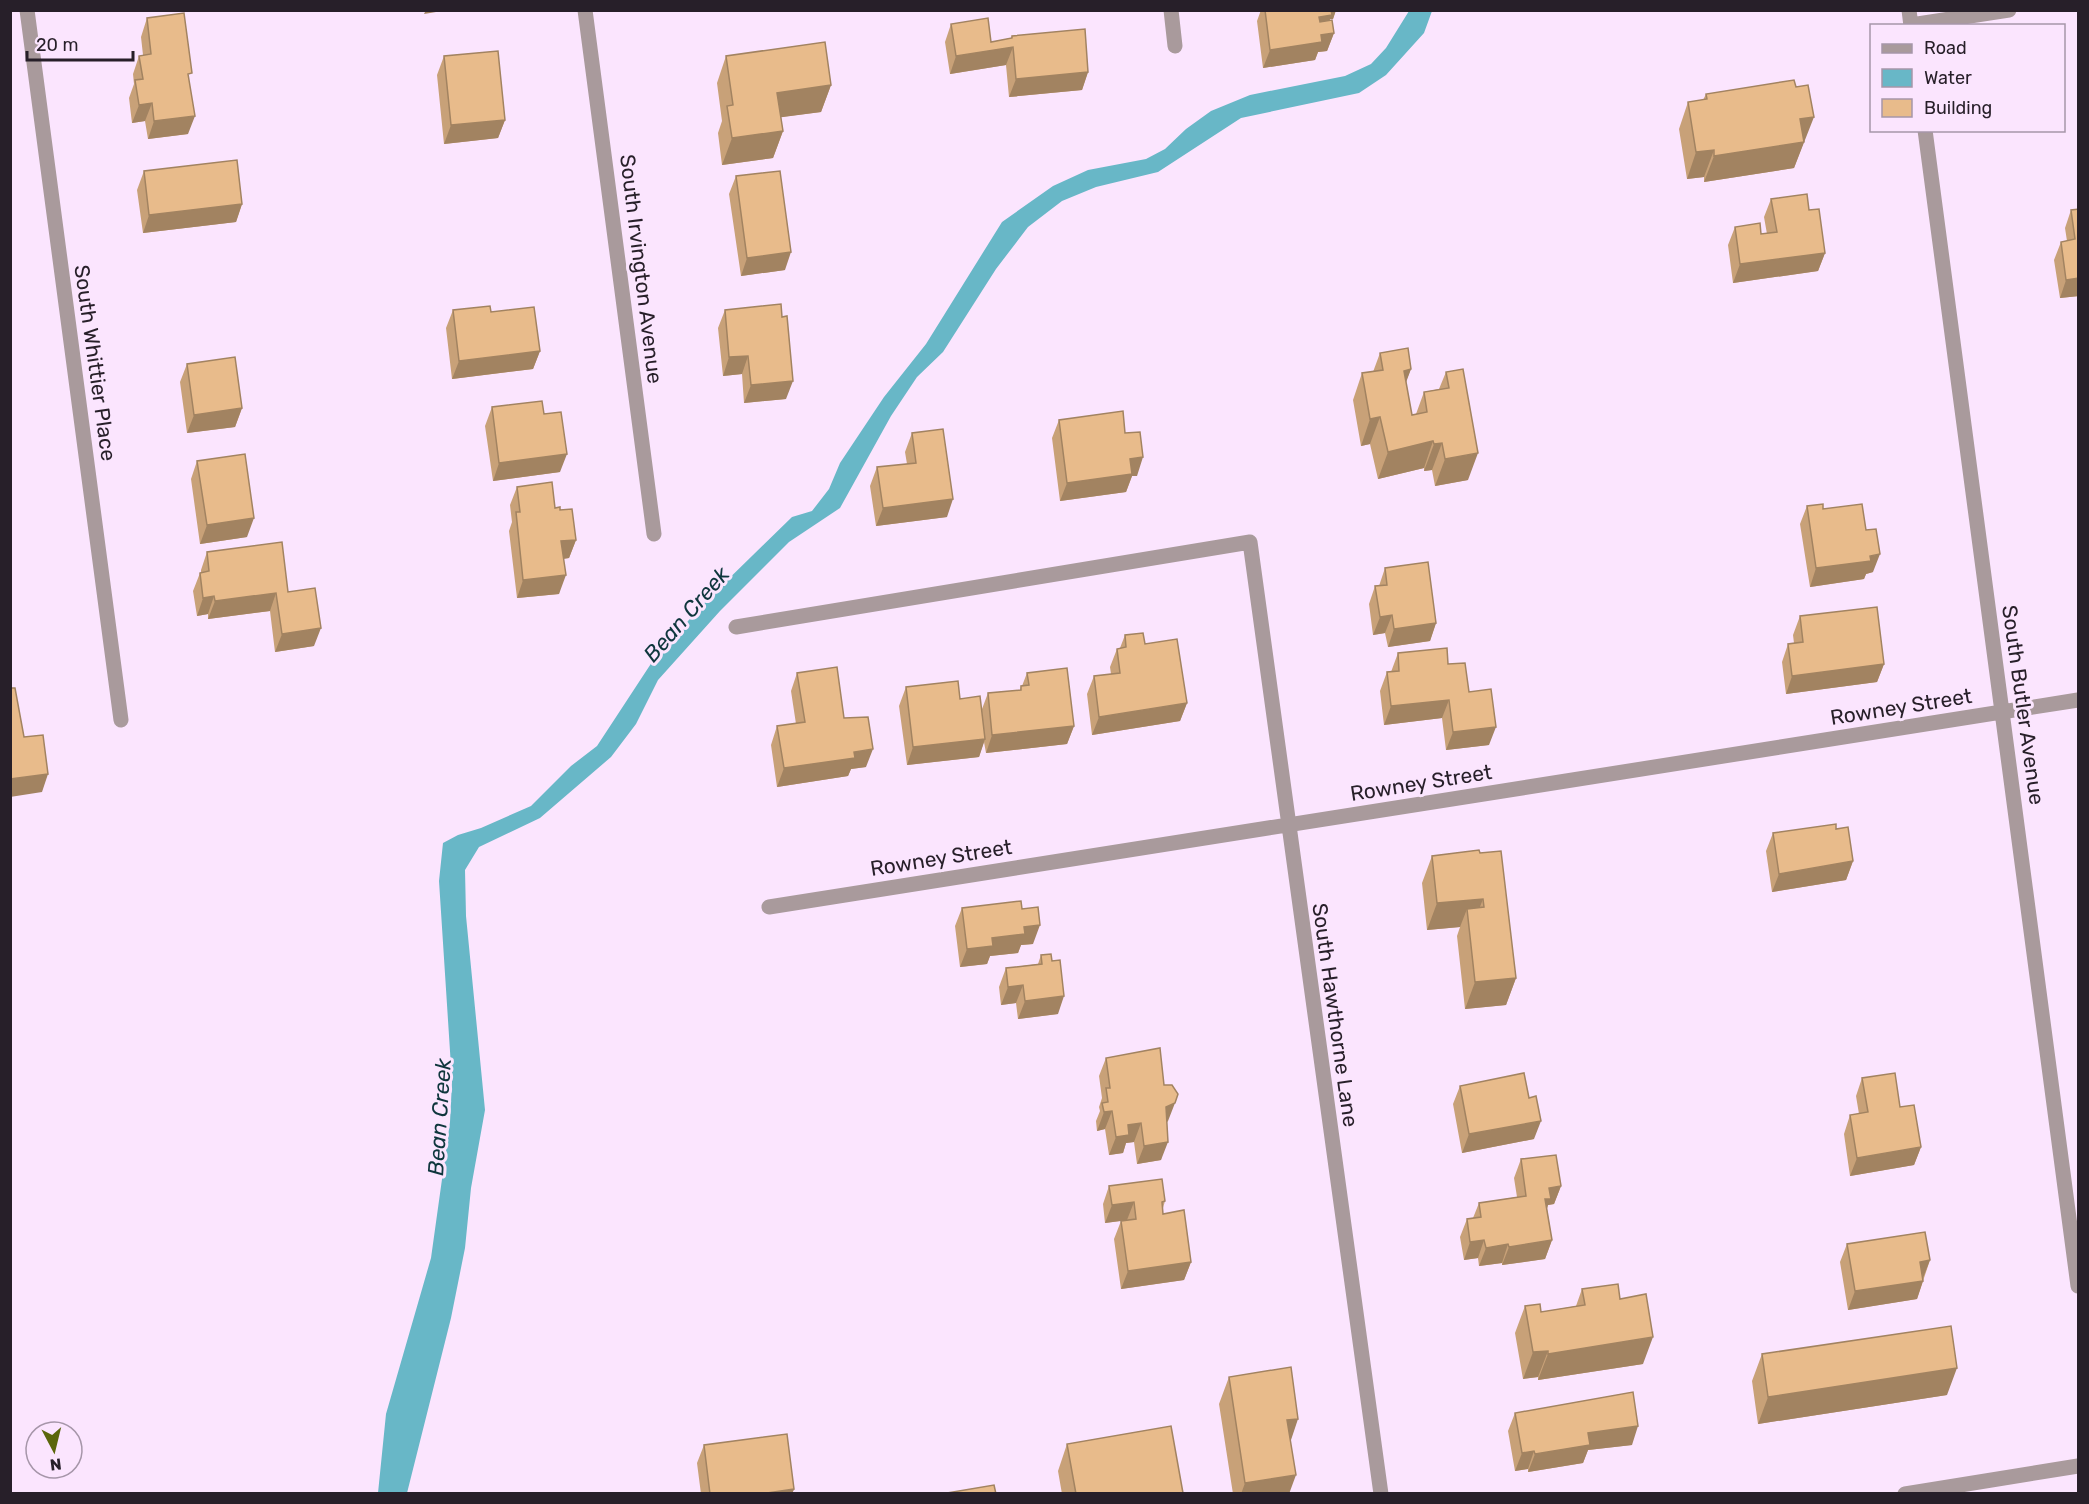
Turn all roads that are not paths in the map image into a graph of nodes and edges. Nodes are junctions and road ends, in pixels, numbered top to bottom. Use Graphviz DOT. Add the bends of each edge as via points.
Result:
graph roads {
  1 [pos="27,10"];
  2 [pos="585,10"];
  3 [pos="1171,10"];
  4 [pos="2009,10"];
  5 [pos="1923,24"];
  6 [pos="1175,46"];
  7 [pos="1925,132"];
  8 [pos="654,534"];
  9 [pos="736,627"];
  10 [pos="2079,700"];
  11 [pos="2003,712"];
  12 [pos="121,720"];
  13 [pos="1288,825"];
  14 [pos="770,907"];
  15 [pos="2079,1286"];
  16 [pos="2079,1466"];
  17 [pos="1381,1494"];
  18 [pos="1905,1494"];
  1 -- 12 [label="street, South Whittier Place"];
  2 -- 8 [label="street, South Irvington Avenue"];
  3 -- 6 [label="street"];
  4 -- 5 [label="street"];
  7 -- 11 [label="street, South Butler Avenue"];
  9 -- 13 [label="street, South Hawthorne Lane" via="1251,542"];
  10 -- 11 [label="street, Rowney Street"];
  11 -- 13 [label="street, Rowney Street"];
  11 -- 15 [label="street, South Butler Avenue"];
  13 -- 14 [label="street, Rowney Street"];
  13 -- 17 [label="street, South Hawthorne Lane"];
  16 -- 18 [label="street"];
}
